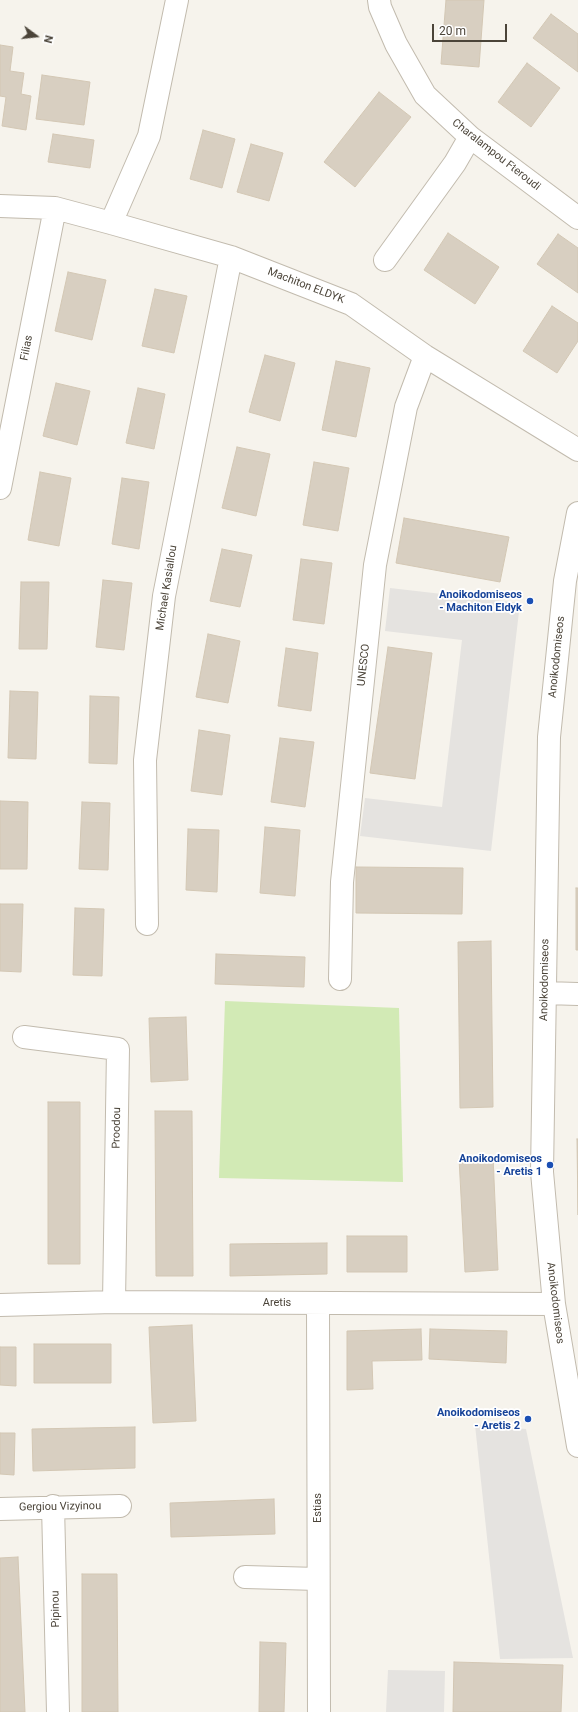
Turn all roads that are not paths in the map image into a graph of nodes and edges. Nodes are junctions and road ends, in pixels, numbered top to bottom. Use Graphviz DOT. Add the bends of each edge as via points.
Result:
graph roads {
  1 [pos="177,0"];
  2 [pos="379,0"];
  3 [pos="470,138"];
  4 [pos="0,206"];
  5 [pos="55,208"];
  6 [pos="578,218"];
  7 [pos="111,223"];
  8 [pos="231,257"];
  9 [pos="385,260"];
  10 [pos="425,356"];
  11 [pos="578,450"];
  12 [pos="0,488"];
  13 [pos="578,513"];
  14 [pos="147,924"];
  15 [pos="340,979"];
  16 [pos="545,993"];
  17 [pos="578,994"];
  18 [pos="24,1037"];
  19 [pos="114,1302"];
  20 [pos="318,1303"];
  21 [pos="554,1304"];
  22 [pos="0,1305"];
  23 [pos="578,1446"];
  24 [pos="53,1506"];
  25 [pos="120,1506"];
  26 [pos="0,1508"];
  27 [pos="245,1577"];
  28 [pos="318,1579"];
  29 [pos="58,1712"];
  30 [pos="319,1712"];
  1 -- 7 [label="street" via="149,136"];
  2 -- 3 [label="street, Charalampou Fteroudi" via="396,44 425,95"];
  3 -- 6 [label="street, Charalampou Fteroudi"];
  3 -- 9 [label="street" via="456,163"];
  4 -- 5 [label="street, Machiton ELDYK"];
  5 -- 7 [label="street, Machiton ELDYK"];
  5 -- 12 [label="street, Filias"];
  7 -- 8 [label="street, Machiton ELDYK"];
  8 -- 10 [label="street, Machiton ELDYK" via="351,304"];
  8 -- 14 [label="street, Michael Kasiallou" via="164,596 145,760"];
  10 -- 11 [label="street, Machiton ELDYK"];
  10 -- 15 [label="street, UNESCO" via="406,407 374,565 342,882"];
  13 -- 16 [label="street, Anoikodomiseos" via="565,581 549,737"];
  16 -- 17 [label="street"];
  16 -- 21 [label="street, Anoikodomiseos" via="542,1172"];
  18 -- 19 [label="street, Proodou" via="118,1049"];
  19 -- 20 [label="street, Aretis"];
  19 -- 22 [label="street, Aretis"];
  20 -- 21 [label="street, Aretis"];
  20 -- 28 [label="street, Estias"];
  21 -- 23 [label="street, Anoikodomiseos"];
  24 -- 25 [label="street, Gergiou Vizyinou"];
  24 -- 26 [label="street, Gergiou Vizyinou"];
  24 -- 29 [label="street, Pipinou"];
  27 -- 28 [label="street"];
  28 -- 30 [label="street, Estias"];
}
